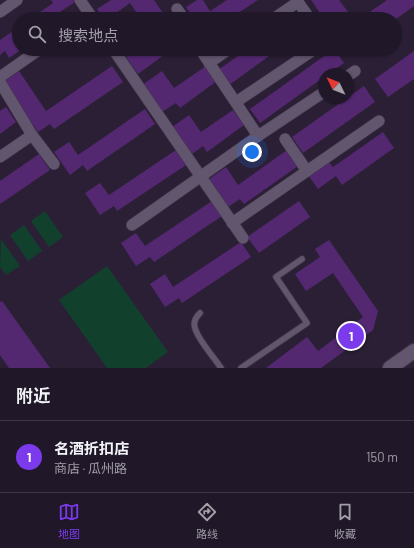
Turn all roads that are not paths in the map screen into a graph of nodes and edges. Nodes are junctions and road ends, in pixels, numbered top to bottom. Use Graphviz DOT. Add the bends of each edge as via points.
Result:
graph roads {
  1 [pos="16,0"];
  2 [pos="80,0"];
  3 [pos="177,9"];
  4 [pos="0,12"];
  5 [pos="86,12"];
  6 [pos="179,12"];
  7 [pos="283,12"];
  8 [pos="305,12"];
  9 [pos="30,56"];
  10 [pos="118,56"];
  11 [pos="204,56"];
  12 [pos="219,56"];
  13 [pos="305,56"];
  14 [pos="209,63"];
  15 [pos="0,77"];
  16 [pos="0,82"];
  17 [pos="318,96"];
  18 [pos="236,102"];
  19 [pos="379,121"];
  20 [pos="32,135"];
  21 [pos="258,136"];
  22 [pos="285,139"];
  23 [pos="0,157"];
  24 [pos="54,164"];
  25 [pos="307,171"];
  26 [pos="200,176"];
  27 [pos="232,223"];
  28 [pos="132,225"];
  29 [pos="243,238"];
  30 [pos="302,259"];
  31 [pos="200,313"];
  32 [pos="414,351"];
  33 [pos="221,368"];
  34 [pos="241,368"];
  35 [pos="390,368"];
  1 -- 4 [label="street"];
  2 -- 5 [label="street"];
  3 -- 6 [label="street"];
  7 -- 8 [label="street" via="298,2"];
  9 -- 15 [label="street"];
  10 -- 26 [label="street"];
  11 -- 14 [label="street"];
  12 -- 14 [label="street"];
  13 -- 18 [label="street"];
  14 -- 18 [label="street"];
  16 -- 20 [label="street"];
  17 -- 21 [label="street"];
  18 -- 21 [label="street"];
  19 -- 25 [label="street"];
  20 -- 23 [label="street"];
  20 -- 24 [label="street"];
  21 -- 26 [label="street"];
  22 -- 25 [label="street"];
  25 -- 27 [label="street"];
  26 -- 27 [label="street"];
  26 -- 28 [label="street"];
  27 -- 29 [label="street"];
  30 -- 34 [label="lane" via="276,277 307,323"];
  31 -- 33 [label="lane" via="195,321 195,328"];
  32 -- 35 [label="street"];
}
